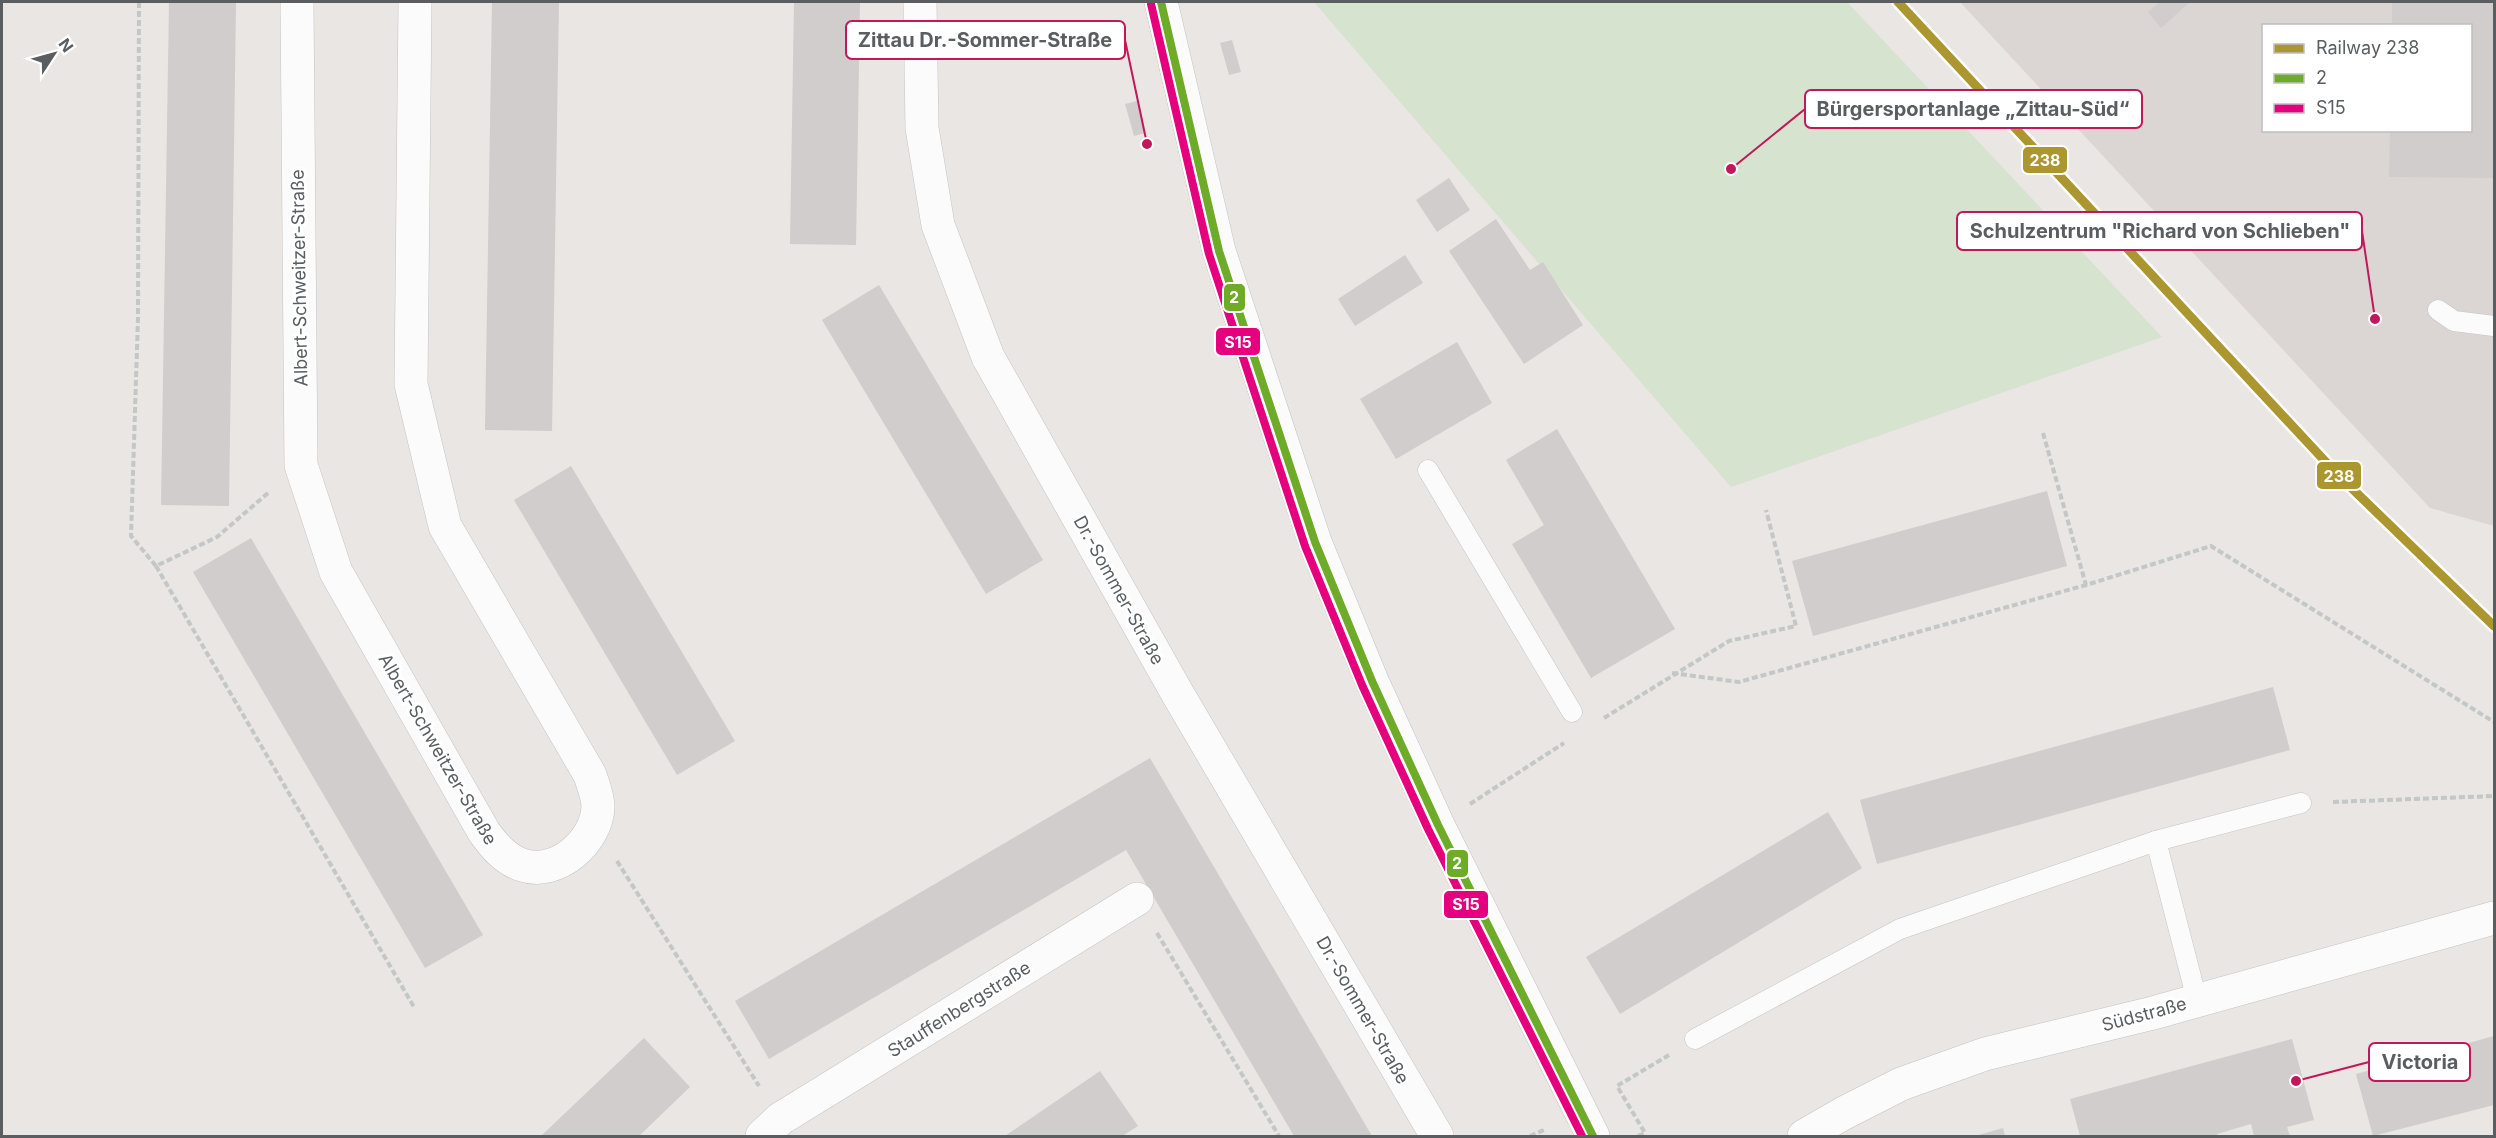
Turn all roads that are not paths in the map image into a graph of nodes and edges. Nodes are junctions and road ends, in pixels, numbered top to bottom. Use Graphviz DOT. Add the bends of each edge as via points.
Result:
graph roads {
  1 [pos="297,2"];
  2 [pos="416,2"];
  3 [pos="920,2"];
  4 [pos="1161,2"];
  5 [pos="2438,310"];
  6 [pos="2494,326"];
  7 [pos="1428,470"];
  8 [pos="1572,712"];
  9 [pos="2301,803"];
  10 [pos="2156,842"];
  11 [pos="1137,899"];
  12 [pos="2494,918"];
  13 [pos="2197,1000"];
  14 [pos="1695,1039"];
  15 [pos="779,1131"];
  16 [pos="1437,1137"];
  17 [pos="1593,1137"];
  18 [pos="1804,1137"];
  1 -- 2 [label="street, Albert-Schweitzer-Straße" via="301,465 336,572 490,842 506,857 524,866 545,866 573,852 590,835 598,805 590,775 445,525 411,384"];
  3 -- 16 [label="street, Dr.-Sommer-Straße" via="922,128 938,225 988,357 1176,691"];
  4 -- 17 [label="street" via="1219,251 1315,542 1372,681 1438,825"];
  5 -- 6 [label="lane" via="2454,321"];
  7 -- 8 [label="lane"];
  9 -- 10 [label="lane"];
  10 -- 13 [label="lane"];
  10 -- 14 [label="lane" via="1900,929"];
  11 -- 15 [label="street, Stauffenbergstraße"];
  12 -- 13 [label="street, Südstraße"];
  13 -- 18 [label="street, Südstraße" via="1985,1054 1901,1084"];
}
